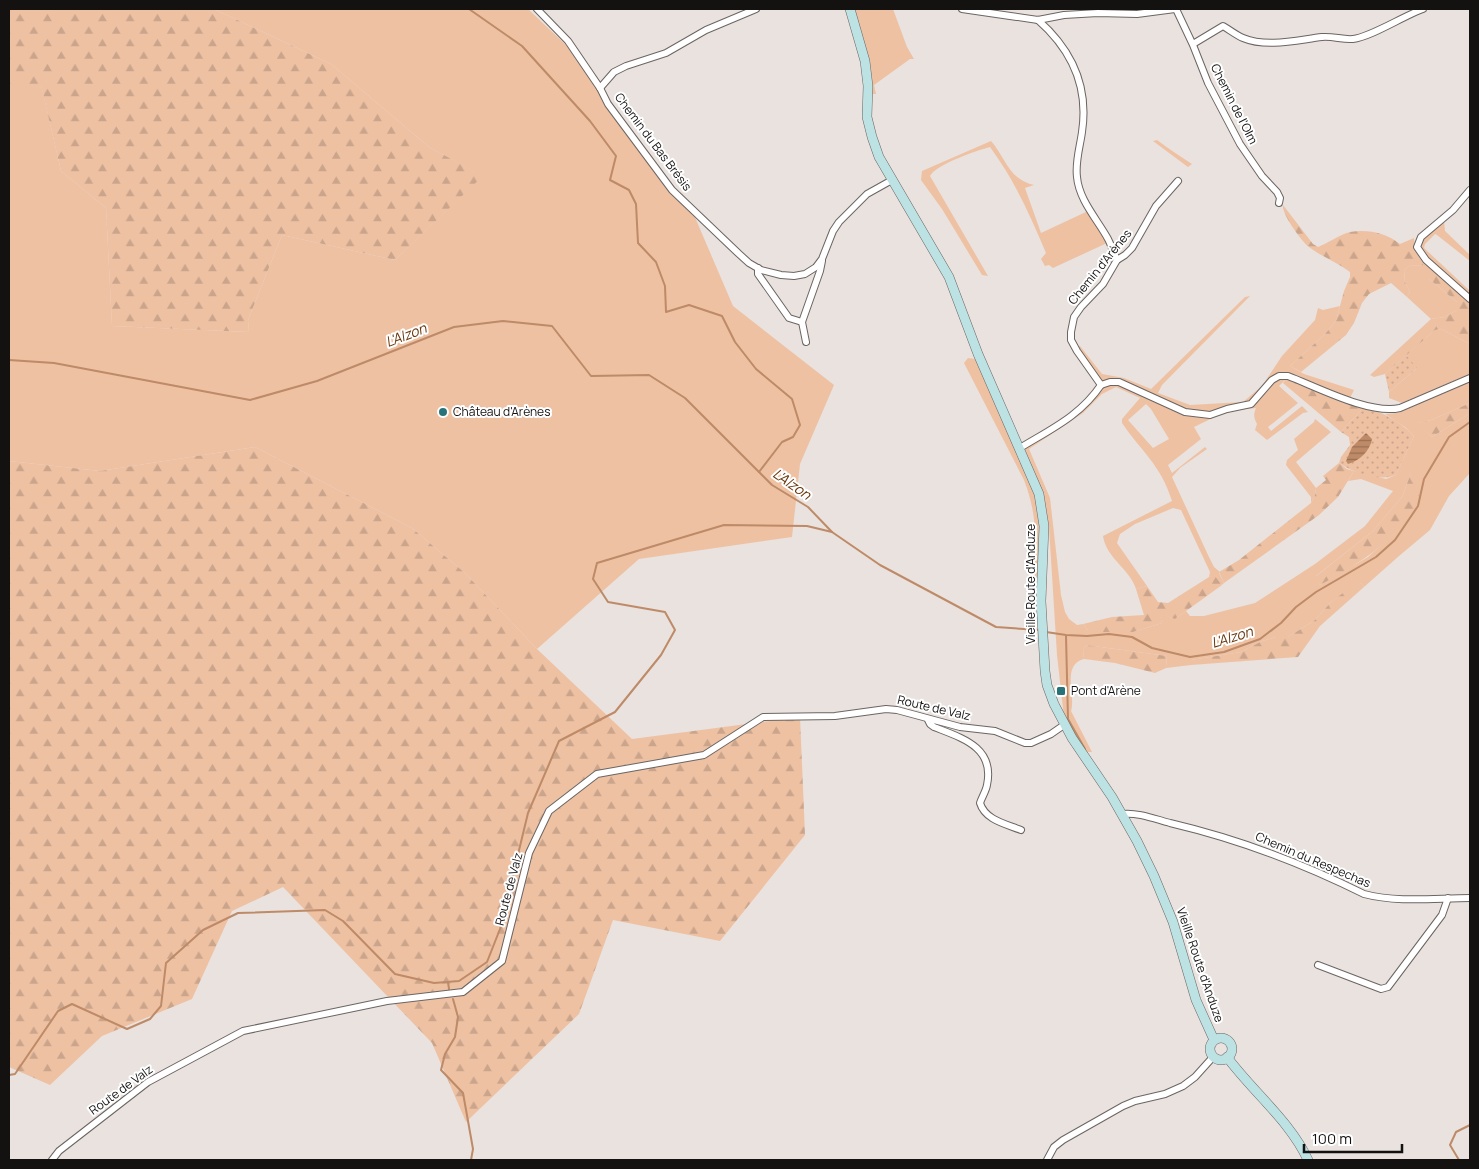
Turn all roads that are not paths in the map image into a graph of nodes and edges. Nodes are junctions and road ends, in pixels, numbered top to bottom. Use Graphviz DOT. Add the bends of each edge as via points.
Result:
graph roads {
  1 [pos="536,9"];
  2 [pos="756,9"];
  3 [pos="850,9"];
  4 [pos="962,9"];
  5 [pos="1175,9"];
  6 [pos="1423,9"];
  7 [pos="1038,20"];
  8 [pos="1192,44"];
  9 [pos="600,88"];
  10 [pos="892,180"];
  11 [pos="1178,181"];
  12 [pos="1470,190"];
  13 [pos="1279,203"];
  14 [pos="822,259"];
  15 [pos="1117,260"];
  16 [pos="758,268"];
  17 [pos="1470,298"];
  18 [pos="802,322"];
  19 [pos="806,342"];
  20 [pos="1470,378"];
  21 [pos="1101,385"];
  22 [pos="1020,448"];
  23 [pos="928,720"];
  24 [pos="1064,724"];
  25 [pos="1122,814"];
  26 [pos="1020,830"];
  27 [pos="1448,898"];
  28 [pos="1470,898"];
  29 [pos="1318,964"];
  30 [pos="1214,1040"];
  31 [pos="1213,1056"];
  32 [pos="1228,1057"];
  33 [pos="52,1160"];
  34 [pos="1048,1160"];
  35 [pos="1308,1160"];
  1 -- 9 [label="street, Chemin du Bas Brésis" via="568,41"];
  2 -- 9 [label="street" via="706,30 666,53 614,72"];
  3 -- 10 [label="street, Vieille Route d'Anduze" via="865,62 867,117 872,138"];
  4 -- 7 [label="street"];
  5 -- 7 [label="street" via="1137,14 1064,15"];
  5 -- 8 [label="street, Chemin de l'Olm"];
  6 -- 8 [label="street" via="1353,39 1324,37 1260,42 1243,38 1223,26"];
  7 -- 15 [label="street" via="1069,56 1079,78 1084,117 1077,165 1079,187"];
  8 -- 13 [label="street, Chemin de l'Olm" via="1208,84 1262,176 1277,192"];
  9 -- 16 [label="street, Chemin du Bas Brésis" via="608,104 672,190"];
  10 -- 14 [label="street, Chemin du Bas Brésis" via="867,194 839,222"];
  10 -- 22 [label="street, Vieille Route d'Anduze" via="949,277 978,354"];
  11 -- 15 [label="street, Chemin d'Arènes" via="1156,206 1132,248"];
  12 -- 17 [label="street" via="1453,210 1420,237 1417,247 1426,260"];
  14 -- 16 [label="street, Chemin du Bas Brésis" via="805,274 794,276"];
  14 -- 18 [label="street, Chemin du Bas Brésis"];
  15 -- 21 [label="street, Chemin d'Arènes" via="1103,284 1072,323 1071,340"];
  16 -- 18 [label="street" via="758,274 789,318"];
  18 -- 19 [label="street"];
  20 -- 21 [label="street" via="1390,410 1376,409 1288,376 1279,376 1251,404 1210,415 1185,412 1122,383"];
  21 -- 22 [label="street" via="1072,418"];
  22 -- 24 [label="street, Vieille Route d'Anduze" via="1039,494 1044,526 1041,601 1045,671 1047,685"];
  23 -- 24 [label="street, Route de Valz" via="995,731 1025,743 1037,741"];
  23 -- 26 [label="street" via="934,727 967,741 982,752 988,774 981,808 986,815"];
  23 -- 33 [label="street, Route de Valz" via="908,712 886,709 835,716 763,717 704,755 597,774 549,811 529,853 502,961 463,992 387,1001 243,1031 148,1082 59,1151"];
  24 -- 25 [label="street, Vieille Route d'Anduze"];
  25 -- 27 [label="street, Chemin du Respechas" via="1194,828 1242,843 1285,858 1373,897"];
  25 -- 30 [label="street, Vieille Route d'Anduze" via="1164,898 1196,1000"];
  27 -- 28 [label="street, Chemin du Respechas"];
  27 -- 29 [label="street" via="1442,915 1388,987 1381,989"];
  30 -- 31 [label="street" via="1210,1048"];
  30 -- 32 [label="street" via="1226,1039 1230,1043 1232,1048"];
  31 -- 32 [label="street" via="1218,1059"];
  31 -- 34 [label="street" via="1183,1086 1123,1106 1063,1140 1054,1147"];
  32 -- 35 [label="street" via="1291,1133"];
}
